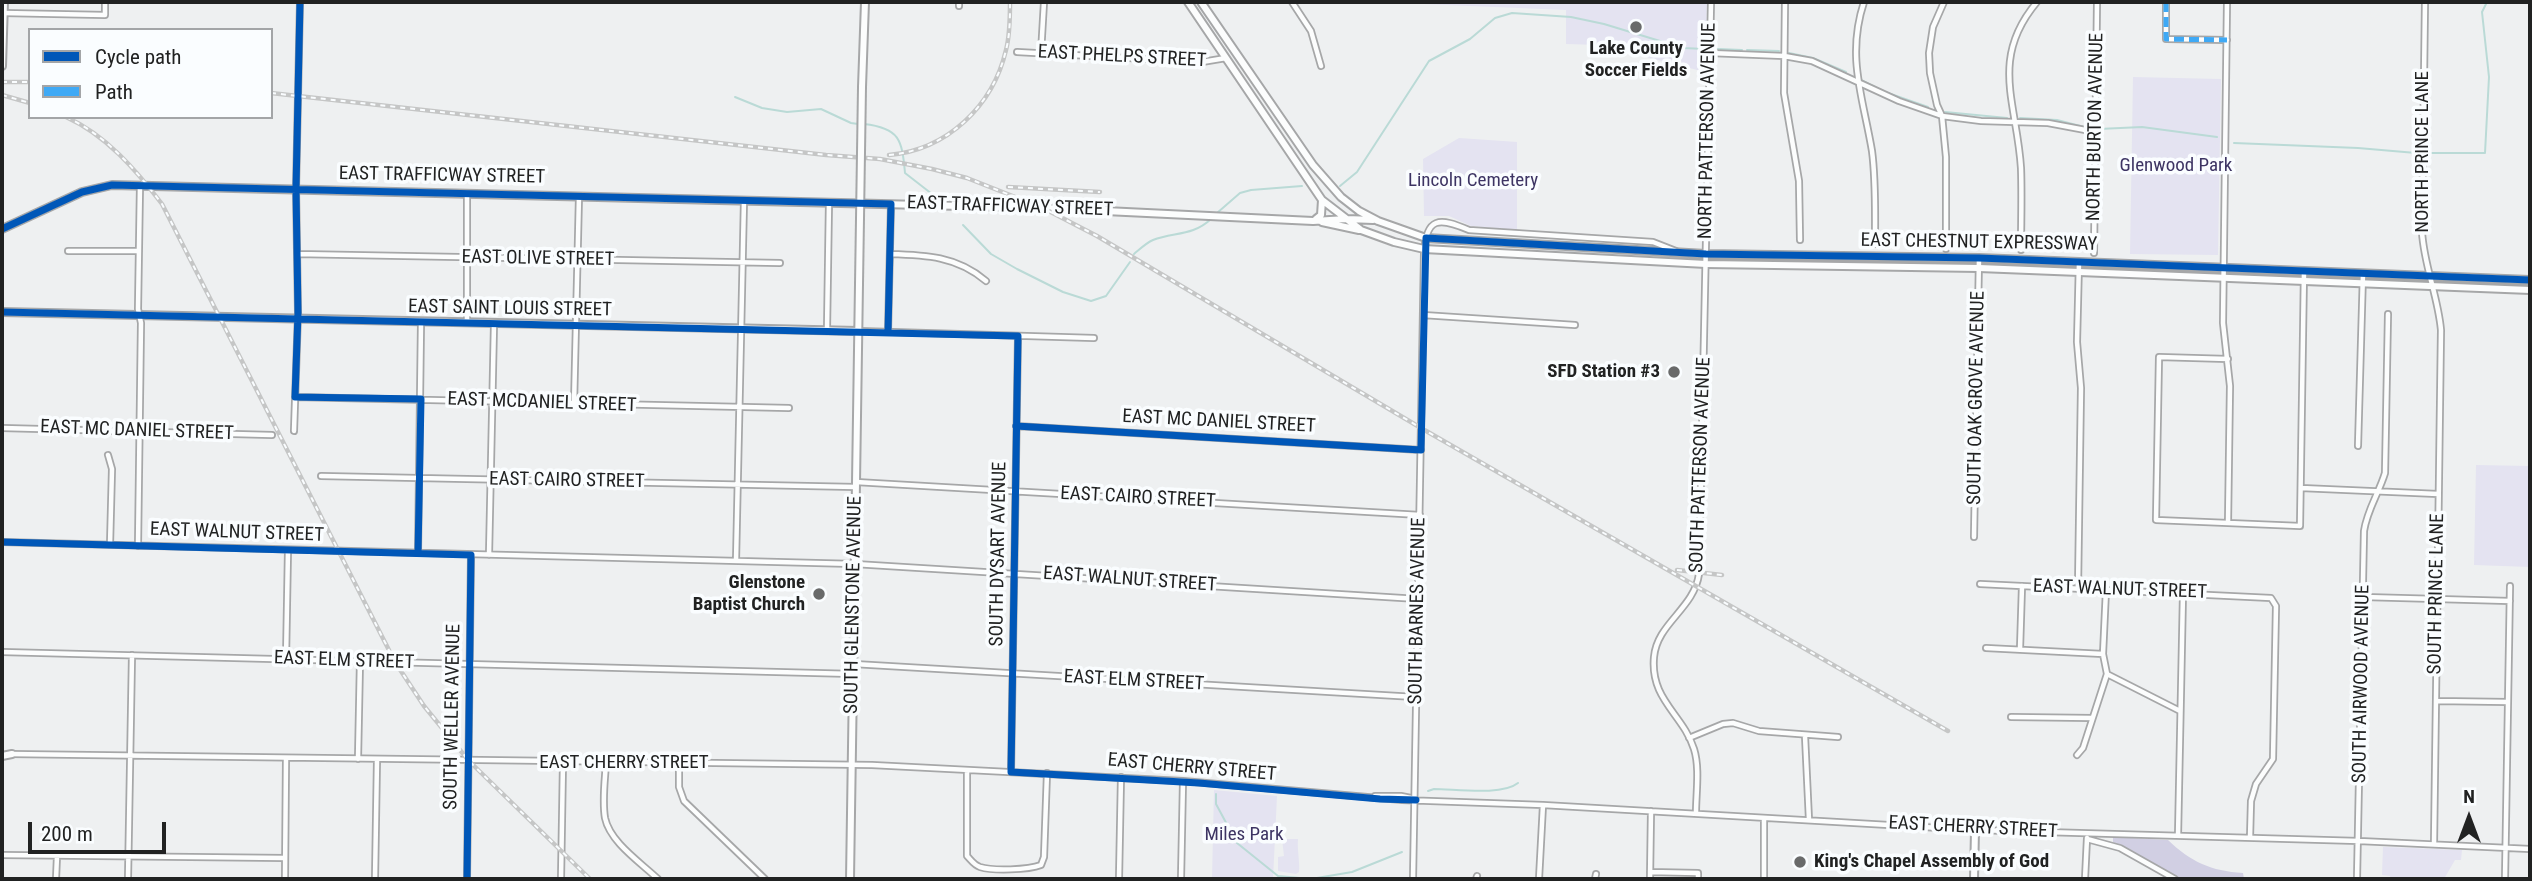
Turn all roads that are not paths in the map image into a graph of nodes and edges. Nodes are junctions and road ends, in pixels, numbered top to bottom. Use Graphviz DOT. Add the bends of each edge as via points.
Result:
graph roads {
  1 [pos="4,2"];
  2 [pos="105,2"];
  3 [pos="300,2"];
  4 [pos="1044,2"];
  5 [pos="1188,2"];
  6 [pos="1201,2"];
  7 [pos="1292,2"];
  8 [pos="1711,2"];
  9 [pos="1785,2"];
  10 [pos="1864,2"];
  11 [pos="1944,2"];
  12 [pos="2037,2"];
  13 [pos="2097,2"];
  14 [pos="2166,2"];
  15 [pos="2227,2"];
  16 [pos="2425,2"];
  17 [pos="864,3"];
  18 [pos="3,13"];
  19 [pos="2227,40"];
  20 [pos="1017,52"];
  21 [pos="1041,53"];
  22 [pos="1710,53"];
  23 [pos="1784,56"];
  24 [pos="1227,57"];
  25 [pos="2,66"];
  26 [pos="1321,66"];
  27 [pos="1857,80"];
  28 [pos="1942,116"];
  29 [pos="2015,121"];
  30 [pos="2095,132"];
  31 [pos="140,185"];
  32 [pos="296,189"];
  33 [pos="467,193"];
  34 [pos="579,195"];
  35 [pos="744,200"];
  36 [pos="1322,200"];
  37 [pos="829,202"];
  38 [pos="891,204"];
  39 [pos="1347,219"];
  40 [pos="1313,221"];
  41 [pos="1378,221"];
  42 [pos="2,229"];
  43 [pos="1361,230"];
  44 [pos="1426,238"];
  45 [pos="1800,240"];
  46 [pos="1875,244"];
  47 [pos="1424,249"];
  48 [pos="1946,249"];
  49 [pos="2021,250"];
  50 [pos="68,251"];
  51 [pos="139,251"];
  52 [pos="1680,252"];
  53 [pos="2094,253"];
  54 [pos="297,254"];
  55 [pos="890,254"];
  56 [pos="1706,254"];
  57 [pos="466,258"];
  58 [pos="1979,258"];
  59 [pos="578,260"];
  60 [pos="2079,261"];
  61 [pos="742,262"];
  62 [pos="780,263"];
  63 [pos="1706,264"];
  64 [pos="1979,268"];
  65 [pos="2224,268"];
  66 [pos="2079,271"];
  67 [pos="2304,271"];
  68 [pos="2363,273"];
  69 [pos="2430,276"];
  70 [pos="2224,277"];
  71 [pos="2530,280"];
  72 [pos="986,281"];
  73 [pos="2303,281"];
  74 [pos="2362,284"];
  75 [pos="2434,286"];
  76 [pos="2530,290"];
  77 [pos="2,312"];
  78 [pos="2388,314"];
  79 [pos="1423,315"];
  80 [pos="140,316"];
  81 [pos="297,320"];
  82 [pos="421,323"];
  83 [pos="467,323"];
  84 [pos="494,324"];
  85 [pos="1575,325"];
  86 [pos="575,326"];
  87 [pos="741,329"];
  88 [pos="827,330"];
  89 [pos="858,331"];
  90 [pos="888,332"];
  91 [pos="1018,336"];
  92 [pos="1094,338"];
  93 [pos="1704,343"];
  94 [pos="2441,343"];
  95 [pos="2228,359"];
  96 [pos="295,397"];
  97 [pos="421,399"];
  98 [pos="493,401"];
  99 [pos="574,405"];
  100 [pos="740,408"];
  101 [pos="789,408"];
  102 [pos="1016,426"];
  103 [pos="2,428"];
  104 [pos="140,431"];
  105 [pos="294,431"];
  106 [pos="272,435"];
  107 [pos="2358,446"];
  108 [pos="1421,450"];
  109 [pos="108,456"];
  110 [pos="321,476"];
  111 [pos="418,478"];
  112 [pos="490,479"];
  113 [pos="738,485"];
  114 [pos="856,485"];
  115 [pos="2301,488"];
  116 [pos="1015,490"];
  117 [pos="2379,492"];
  118 [pos="2438,494"];
  119 [pos="1420,515"];
  120 [pos="2228,523"];
  121 [pos="1974,537"];
  122 [pos="2,542"];
  123 [pos="110,545"];
  124 [pos="138,546"];
  125 [pos="288,550"];
  126 [pos="418,553"];
  127 [pos="471,555"];
  128 [pos="489,555"];
  129 [pos="736,561"];
  130 [pos="855,564"];
  131 [pos="1014,573"];
  132 [pos="1980,584"];
  133 [pos="2022,586"];
  134 [pos="2510,586"];
  135 [pos="2078,588"];
  136 [pos="2106,590"];
  137 [pos="2183,593"];
  138 [pos="2364,597"];
  139 [pos="1418,599"];
  140 [pos="2437,600"];
  141 [pos="2510,601"];
  142 [pos="1986,648"];
  143 [pos="2020,649"];
  144 [pos="2,652"];
  145 [pos="2103,654"];
  146 [pos="132,655"];
  147 [pos="286,659"];
  148 [pos="360,661"];
  149 [pos="469,664"];
  150 [pos="854,664"];
  151 [pos="853,674"];
  152 [pos="2108,674"];
  153 [pos="1013,675"];
  154 [pos="1415,697"];
  155 [pos="2436,701"];
  156 [pos="2508,702"];
  157 [pos="2180,711"];
  158 [pos="2011,717"];
  159 [pos="2092,718"];
  160 [pos="1805,736"];
  161 [pos="1838,737"];
  162 [pos="1689,738"];
  163 [pos="12,754"];
  164 [pos="2,755"];
  165 [pos="2077,755"];
  166 [pos="130,757"];
  167 [pos="286,759"];
  168 [pos="358,760"];
  169 [pos="377,760"];
  170 [pos="469,761"];
  171 [pos="563,762"];
  172 [pos="606,763"];
  173 [pos="679,763"];
  174 [pos="852,765"];
  175 [pos="967,770"];
  176 [pos="1011,772"];
  177 [pos="1048,774"];
  178 [pos="1121,777"];
  179 [pos="1183,781"];
  180 [pos="1416,800"];
  181 [pos="1542,805"];
  182 [pos="1651,811"];
  183 [pos="1696,813"];
  184 [pos="1764,818"];
  185 [pos="1809,820"];
  186 [pos="1975,830"];
  187 [pos="2087,836"];
  188 [pos="2178,836"];
  189 [pos="2250,838"];
  190 [pos="2359,841"];
  191 [pos="2434,844"];
  192 [pos="2505,847"];
  193 [pos="2530,849"];
  194 [pos="2,855"];
  195 [pos="57,856"];
  196 [pos="129,856"];
  197 [pos="285,858"];
  198 [pos="1650,872"];
  199 [pos="1698,876"];
  200 [pos="56,879"];
  201 [pos="128,879"];
  202 [pos="285,879"];
  203 [pos="375,879"];
  204 [pos="467,879"];
  205 [pos="561,879"];
  206 [pos="658,879"];
  207 [pos="765,879"];
  208 [pos="850,879"];
  209 [pos="1119,879"];
  210 [pos="1181,879"];
  211 [pos="1413,879"];
  212 [pos="1539,879"];
  213 [pos="1650,879"];
  214 [pos="1764,879"];
  215 [pos="1974,879"];
  216 [pos="2085,879"];
  217 [pos="2175,879"];
  218 [pos="2357,879"];
  219 [pos="2505,879"];
  1 -- 18 [label="main road"];
  2 -- 18 [label="street" via="105,15"];
  3 -- 32 [label="street"];
  4 -- 21 [label="street"];
  5 -- 24 [label="main road, EAST CHESTNUT EXPRESSWAY"];
  6 -- 41 [label="main road, EAST CHESTNUT EXPRESSWAY" via="1322,176 1341,197"];
  7 -- 26 [label="street" via="1311,31"];
  8 -- 22 [label="street, NORTH PATTERSON AVENUE"];
  9 -- 23 [label="street"];
  10 -- 27 [label="street" via="1854,51"];
  11 -- 28 [label="street" via="1929,52"];
  12 -- 29 [label="street" via="2014,37 2008,67"];
  13 -- 30 [label="street, NORTH BURTON AVENUE"];
  14 -- 19 [label="street" via="2166,39"];
  15 -- 19 [label="street"];
  16 -- 69 [label="street, NORTH PRINCE LANE" via="2421,229"];
  17 -- 89 [label="main road, SOUTH GLENSTONE AVENUE, bridge"];
  18 -- 25 [label="main road"];
  19 -- 65 [label="street"];
  20 -- 21 [label="street, EAST PHELPS STREET"];
  21 -- 24 [label="street, EAST PHELPS STREET" via="1202,62"];
  22 -- 23 [label="street"];
  22 -- 56 [label="street, NORTH PATTERSON AVENUE"];
  23 -- 27 [label="street" via="1812,61"];
  23 -- 45 [label="street" via="1785,106 1799,181"];
  24 -- 36 [label="main road, EAST CHESTNUT EXPRESSWAY"];
  27 -- 28 [label="street"];
  27 -- 46 [label="street" via="1872,152"];
  28 -- 29 [label="street"];
  28 -- 48 [label="street"];
  29 -- 30 [label="street"];
  29 -- 49 [label="street" via="2021,168"];
  30 -- 53 [label="street, NORTH BURTON AVENUE"];
  31 -- 32 [label="main road, EAST TRAFFICWAY STREET"];
  31 -- 42 [label="main road, EAST TRAFFICWAY STREET" via="94,188"];
  31 -- 51 [label="street"];
  32 -- 33 [label="main road, EAST TRAFFICWAY STREET"];
  32 -- 54 [label="street"];
  33 -- 34 [label="main road, EAST TRAFFICWAY STREET"];
  33 -- 57 [label="street"];
  34 -- 35 [label="main road, EAST TRAFFICWAY STREET"];
  34 -- 59 [label="street"];
  35 -- 37 [label="main road, EAST TRAFFICWAY STREET"];
  35 -- 61 [label="street"];
  36 -- 39 [label="main road, EAST CHESTNUT EXPRESSWAY"];
  36 -- 40 [label="main road" via="1321,215"];
  37 -- 38 [label="main road, EAST TRAFFICWAY STREET"];
  37 -- 88 [label="street"];
  38 -- 40 [label="main road, EAST TRAFFICWAY STREET"];
  38 -- 55 [label="street"];
  39 -- 40 [label="main road, EAST TRAFFICWAY STREET"];
  39 -- 41 [label="main road, EAST TRAFFICWAY STREET"];
  39 -- 43 [label="main road, EAST CHESTNUT EXPRESSWAY"];
  40 -- 43 [label="main road, EAST TRAFFICWAY STREET"];
  41 -- 44 [label="main road, EAST CHESTNUT EXPRESSWAY"];
  43 -- 47 [label="main road, EAST CHESTNUT EXPRESSWAY"];
  44 -- 47 [label="street, SOUTH BARNES AVENUE"];
  44 -- 52 [label="main road, EAST CHESTNUT EXPRESSWAY"];
  44 -- 52 [label="street" via="1434,222 1443,221 1469,230 1653,242"];
  47 -- 63 [label="main road, EAST CHESTNUT EXPRESSWAY"];
  47 -- 79 [label="street, SOUTH BARNES AVENUE"];
  50 -- 51 [label="street"];
  51 -- 80 [label="street"];
  52 -- 56 [label="main road, EAST CHESTNUT EXPRESSWAY"];
  54 -- 57 [label="street, EAST OLIVE STREET"];
  54 -- 81 [label="street"];
  55 -- 72 [label="street" via="941,257"];
  55 -- 90 [label="street"];
  56 -- 58 [label="main road, EAST CHESTNUT EXPRESSWAY"];
  56 -- 63 [label="street, NORTH PATTERSON AVENUE"];
  57 -- 59 [label="street, EAST OLIVE STREET"];
  57 -- 83 [label="street"];
  58 -- 60 [label="main road, EAST CHESTNUT EXPRESSWAY"];
  58 -- 64 [label="street, SOUTH OAK GROVE AVENUE"];
  59 -- 61 [label="street, EAST OLIVE STREET"];
  59 -- 86 [label="street"];
  60 -- 65 [label="main road, EAST CHESTNUT EXPRESSWAY"];
  60 -- 66 [label="street"];
  61 -- 62 [label="street, EAST OLIVE STREET"];
  61 -- 87 [label="street"];
  63 -- 64 [label="main road, EAST CHESTNUT EXPRESSWAY"];
  63 -- 93 [label="street, NORTH PATTERSON AVENUE"];
  64 -- 66 [label="main road, EAST CHESTNUT EXPRESSWAY"];
  64 -- 121 [label="street, SOUTH OAK GROVE AVENUE"];
  65 -- 67 [label="main road, EAST CHESTNUT EXPRESSWAY"];
  65 -- 70 [label="street"];
  66 -- 70 [label="main road, EAST CHESTNUT EXPRESSWAY"];
  66 -- 135 [label="street"];
  67 -- 68 [label="main road, EAST CHESTNUT EXPRESSWAY"];
  67 -- 73 [label="street"];
  68 -- 69 [label="main road, EAST CHESTNUT EXPRESSWAY"];
  68 -- 74 [label="street"];
  69 -- 71 [label="main road, EAST CHESTNUT EXPRESSWAY"];
  69 -- 75 [label="street, NORTH PRINCE LANE"];
  70 -- 73 [label="main road, EAST CHESTNUT EXPRESSWAY"];
  70 -- 95 [label="street"];
  73 -- 74 [label="main road, EAST CHESTNUT EXPRESSWAY"];
  73 -- 115 [label="street"];
  74 -- 75 [label="main road, EAST CHESTNUT EXPRESSWAY"];
  74 -- 107 [label="street"];
  75 -- 76 [label="main road, EAST CHESTNUT EXPRESSWAY"];
  75 -- 94 [label="street, NORTH PRINCE LANE"];
  77 -- 80 [label="main road, EAST SAINT LOUIS STREET"];
  78 -- 117 [label="street, SOUTH AIRWOOD AVENUE" via="2385,473"];
  79 -- 85 [label="street"];
  79 -- 108 [label="street, SOUTH BARNES AVENUE"];
  80 -- 81 [label="main road, EAST SAINT LOUIS STREET"];
  80 -- 104 [label="street"];
  81 -- 82 [label="main road, EAST SAINT LOUIS STREET"];
  81 -- 96 [label="street"];
  82 -- 83 [label="main road, EAST SAINT LOUIS STREET"];
  82 -- 97 [label="street"];
  83 -- 84 [label="main road, EAST SAINT LOUIS STREET"];
  84 -- 86 [label="main road, EAST SAINT LOUIS STREET"];
  84 -- 98 [label="street"];
  86 -- 87 [label="main road, EAST SAINT LOUIS STREET"];
  86 -- 99 [label="street"];
  87 -- 88 [label="main road, EAST SAINT LOUIS STREET"];
  87 -- 100 [label="street"];
  88 -- 89 [label="main road, EAST SAINT LOUIS STREET"];
  89 -- 90 [label="street, EAST SAINT LOUIS STREET"];
  89 -- 114 [label="main road, SOUTH GLENSTONE AVENUE"];
  90 -- 91 [label="street, EAST SAINT LOUIS STREET"];
  91 -- 92 [label="street, EAST SAINT LOUIS STREET"];
  91 -- 102 [label="street, SOUTH DYSART AVENUE"];
  93 -- 162 [label="street, SOUTH PATTERSON AVENUE" via="1697,586 1664,629 1654,657 1658,689"];
  94 -- 118 [label="street, SOUTH PRINCE LANE"];
  95 -- 120 [label="street"];
  95 -- 120 [label="street" via="2159,357 2155,520"];
  96 -- 97 [label="street, EAST MCDANIEL STREET"];
  96 -- 105 [label="street"];
  97 -- 98 [label="street, EAST MCDANIEL STREET"];
  97 -- 111 [label="street"];
  98 -- 99 [label="street, EAST MCDANIEL STREET"];
  98 -- 112 [label="street"];
  99 -- 100 [label="street, EAST MCDANIEL STREET"];
  100 -- 101 [label="street, EAST MCDANIEL STREET"];
  100 -- 113 [label="street"];
  102 -- 108 [label="street, EAST MC DANIEL STREET"];
  102 -- 116 [label="street, SOUTH DYSART AVENUE"];
  103 -- 104 [label="street, EAST MC DANIEL STREET"];
  104 -- 106 [label="street, EAST MC DANIEL STREET"];
  104 -- 124 [label="street"];
  108 -- 119 [label="street, SOUTH BARNES AVENUE"];
  109 -- 123 [label="street" via="112,468"];
  110 -- 111 [label="street, EAST CAIRO STREET"];
  111 -- 112 [label="street, EAST CAIRO STREET"];
  111 -- 126 [label="street"];
  112 -- 113 [label="street, EAST CAIRO STREET"];
  112 -- 128 [label="street"];
  113 -- 114 [label="street, EAST CAIRO STREET"];
  113 -- 129 [label="street"];
  114 -- 116 [label="street, EAST CAIRO STREET"];
  114 -- 130 [label="main road, SOUTH GLENSTONE AVENUE"];
  115 -- 117 [label="street"];
  115 -- 120 [label="street" via="2300,526"];
  116 -- 119 [label="street, EAST CAIRO STREET"];
  116 -- 131 [label="street, SOUTH DYSART AVENUE"];
  117 -- 118 [label="street"];
  117 -- 138 [label="street, SOUTH AIRWOOD AVENUE" via="2366,518"];
  118 -- 140 [label="street, SOUTH PRINCE LANE"];
  119 -- 139 [label="street, SOUTH BARNES AVENUE"];
  122 -- 123 [label="street, EAST WALNUT STREET"];
  123 -- 124 [label="street, EAST WALNUT STREET"];
  124 -- 125 [label="street, EAST WALNUT STREET"];
  125 -- 126 [label="street, EAST WALNUT STREET"];
  125 -- 147 [label="street"];
  126 -- 127 [label="street, EAST WALNUT STREET"];
  127 -- 128 [label="street, EAST WALNUT STREET"];
  127 -- 149 [label="street, SOUTH WELLER AVENUE"];
  128 -- 129 [label="street, EAST WALNUT STREET"];
  129 -- 130 [label="street, EAST WALNUT STREET"];
  130 -- 131 [label="street, EAST WALNUT STREET"];
  130 -- 150 [label="main road, SOUTH GLENSTONE AVENUE"];
  131 -- 139 [label="street, EAST WALNUT STREET"];
  131 -- 153 [label="street, SOUTH DYSART AVENUE"];
  132 -- 133 [label="street, EAST WALNUT STREET"];
  133 -- 135 [label="street, EAST WALNUT STREET"];
  133 -- 143 [label="street"];
  134 -- 141 [label="street"];
  135 -- 136 [label="street, EAST WALNUT STREET"];
  136 -- 137 [label="street, EAST WALNUT STREET"];
  136 -- 145 [label="street"];
  137 -- 157 [label="street"];
  137 -- 189 [label="street, EAST WALNUT STREET" via="2261,596 2271,598 2276,606 2273,759 2251,800"];
  138 -- 140 [label="street"];
  138 -- 190 [label="street, SOUTH AIRWOOD AVENUE"];
  139 -- 154 [label="street, SOUTH BARNES AVENUE"];
  140 -- 141 [label="street"];
  140 -- 155 [label="street, SOUTH PRINCE LANE"];
  141 -- 156 [label="street"];
  142 -- 143 [label="street"];
  143 -- 145 [label="street"];
  144 -- 146 [label="street, EAST ELM STREET"];
  145 -- 152 [label="street"];
  146 -- 147 [label="street, EAST ELM STREET"];
  146 -- 166 [label="street"];
  147 -- 148 [label="street, EAST ELM STREET"];
  148 -- 149 [label="street, EAST ELM STREET"];
  148 -- 168 [label="street"];
  149 -- 151 [label="street, EAST ELM STREET"];
  149 -- 170 [label="street, SOUTH WELLER AVENUE"];
  150 -- 151 [label="main road, SOUTH GLENSTONE AVENUE"];
  150 -- 153 [label="street, EAST ELM STREET"];
  151 -- 174 [label="main road, SOUTH GLENSTONE AVENUE"];
  152 -- 157 [label="street"];
  152 -- 159 [label="street"];
  153 -- 154 [label="street, EAST ELM STREET"];
  153 -- 176 [label="street, SOUTH DYSART AVENUE"];
  154 -- 180 [label="street, SOUTH BARNES AVENUE"];
  155 -- 156 [label="street"];
  155 -- 191 [label="street, SOUTH PRINCE LANE"];
  156 -- 192 [label="street"];
  157 -- 188 [label="street"];
  158 -- 159 [label="street"];
  159 -- 165 [label="street"];
  160 -- 161 [label="street"];
  160 -- 162 [label="street" via="1732,723"];
  160 -- 185 [label="street"];
  162 -- 183 [label="street, SOUTH PATTERSON AVENUE" via="1696,761"];
  163 -- 164 [label="main road"];
  163 -- 166 [label="street, EAST CHERRY STREET"];
  166 -- 167 [label="street, EAST CHERRY STREET"];
  166 -- 196 [label="street"];
  167 -- 168 [label="street, EAST CHERRY STREET"];
  167 -- 197 [label="street"];
  168 -- 169 [label="street, EAST CHERRY STREET"];
  169 -- 170 [label="street, EAST CHERRY STREET"];
  169 -- 203 [label="street"];
  170 -- 171 [label="street, EAST CHERRY STREET"];
  170 -- 204 [label="street, SOUTH WELLER AVENUE"];
  171 -- 172 [label="street, EAST CHERRY STREET"];
  171 -- 205 [label="street"];
  172 -- 173 [label="street, EAST CHERRY STREET"];
  172 -- 206 [label="street" via="608,827"];
  173 -- 174 [label="street, EAST CHERRY STREET"];
  173 -- 207 [label="street" via="684,801"];
  174 -- 175 [label="street, EAST CHERRY STREET"];
  174 -- 208 [label="main road, SOUTH GLENSTONE AVENUE"];
  175 -- 176 [label="street, EAST CHERRY STREET"];
  175 -- 177 [label="street" via="967,856 981,867 1032,869 1041,865"];
  176 -- 177 [label="street, EAST CHERRY STREET"];
  177 -- 178 [label="street, EAST CHERRY STREET"];
  178 -- 179 [label="street, EAST CHERRY STREET"];
  178 -- 209 [label="street"];
  179 -- 180 [label="street, EAST CHERRY STREET"];
  179 -- 210 [label="street"];
  180 -- 181 [label="street, EAST CHERRY STREET"];
  180 -- 211 [label="street, SOUTH BARNES AVENUE"];
  181 -- 182 [label="street, EAST CHERRY STREET"];
  181 -- 212 [label="street"];
  182 -- 183 [label="street, EAST CHERRY STREET"];
  182 -- 198 [label="street"];
  183 -- 184 [label="street, EAST CHERRY STREET"];
  184 -- 185 [label="street, EAST CHERRY STREET"];
  184 -- 214 [label="street"];
  185 -- 186 [label="street, EAST CHERRY STREET"];
  186 -- 187 [label="street, EAST CHERRY STREET"];
  186 -- 215 [label="main road"];
  187 -- 188 [label="street, EAST CHERRY STREET"];
  187 -- 216 [label="street"];
  187 -- 217 [label="street" via="2120,848"];
  188 -- 189 [label="street, EAST CHERRY STREET"];
  189 -- 190 [label="street, EAST CHERRY STREET"];
  190 -- 191 [label="street, EAST CHERRY STREET"];
  190 -- 218 [label="street, SOUTH AIRWOOD AVENUE"];
  191 -- 192 [label="street, EAST CHERRY STREET"];
  192 -- 193 [label="street, EAST CHERRY STREET"];
  192 -- 219 [label="street"];
  194 -- 195 [label="street"];
  195 -- 196 [label="street"];
  195 -- 200 [label="street"];
  196 -- 197 [label="street"];
  196 -- 201 [label="street"];
  197 -- 202 [label="street"];
  198 -- 199 [label="street"];
  198 -- 213 [label="street"];
}
